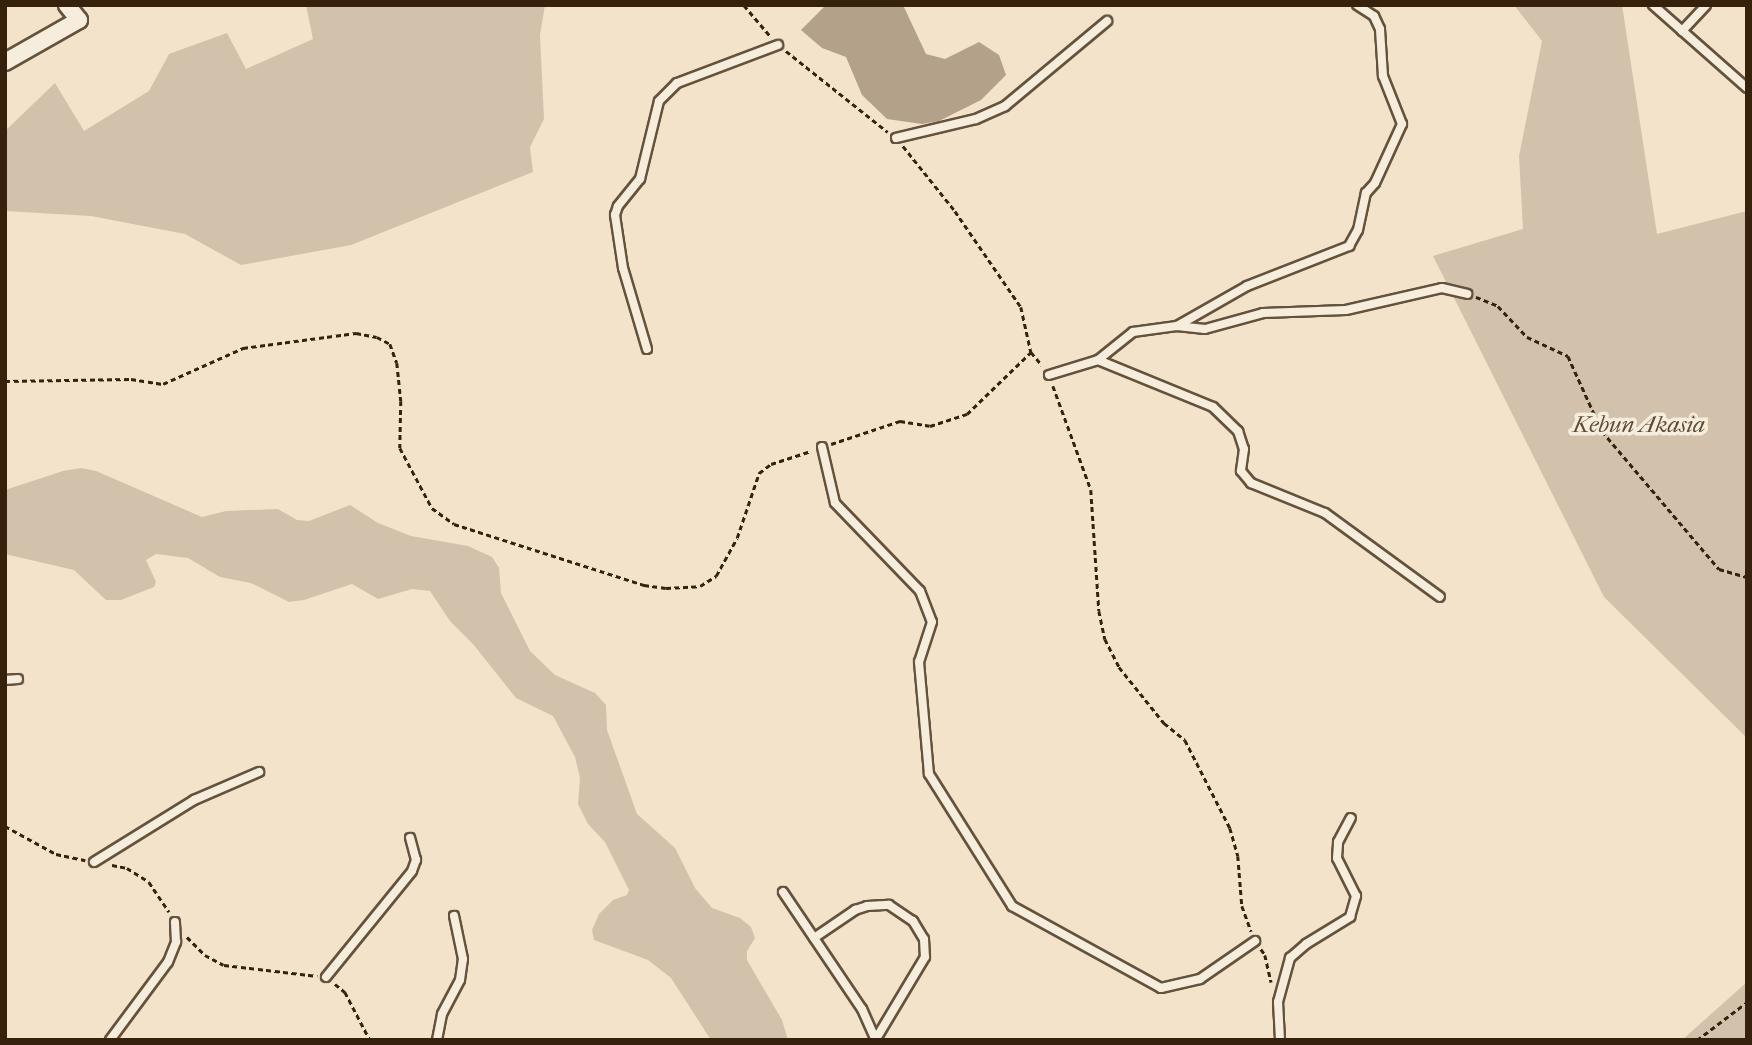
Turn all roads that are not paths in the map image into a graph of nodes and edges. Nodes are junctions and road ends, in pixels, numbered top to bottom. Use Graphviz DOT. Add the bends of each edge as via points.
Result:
graph roads {
  1 [pos="67,5"];
  2 [pos="1357,5"];
  3 [pos="1653,5"];
  4 [pos="1706,5"];
  5 [pos="1107,21"];
  6 [pos="1682,31"];
  7 [pos="778,45"];
  8 [pos="5,62"];
  9 [pos="1747,88"];
  10 [pos="896,138"];
  11 [pos="1467,294"];
  12 [pos="1177,326"];
  13 [pos="647,349"];
  14 [pos="1098,360"];
  15 [pos="1049,375"];
  16 [pos="822,447"];
  17 [pos="1440,597"];
  18 [pos="18,679"];
  19 [pos="5,680"];
  20 [pos="259,772"];
  21 [pos="1351,818"];
  22 [pos="410,838"];
  23 [pos="94,862"];
  24 [pos="783,892"];
  25 [pos="454,916"];
  26 [pos="175,922"];
  27 [pos="814,938"];
  28 [pos="1255,941"];
  29 [pos="326,977"];
  30 [pos="110,1040"];
  31 [pos="437,1040"];
  32 [pos="876,1040"];
  33 [pos="1280,1040"];
  1 -- 8 [label="street" via="79,20"];
  2 -- 12 [label="lane" via="1374,16 1380,29 1383,76 1402,124 1366,193 1358,230 1349,246 1247,286"];
  3 -- 6 [label="lane"];
  4 -- 6 [label="lane"];
  5 -- 10 [label="lane" via="1005,106 976,119"];
  6 -- 9 [label="lane"];
  7 -- 13 [label="lane" via="677,83 659,102 640,179 615,215 623,268"];
  11 -- 12 [label="lane" via="1442,288 1346,310 1263,313 1205,329"];
  12 -- 14 [label="lane" via="1133,332"];
  14 -- 15 [label="lane"];
  14 -- 17 [label="lane" via="1213,407 1238,431 1244,449 1241,471 1251,483 1325,513"];
  16 -- 28 [label="lane" via="835,503 920,591 932,622 919,662 929,775 1012,906 1161,988 1200,979"];
  18 -- 19 [label="lane"];
  20 -- 23 [label="lane" via="194,800"];
  21 -- 33 [label="lane" via="1338,842 1337,858 1356,896 1350,918 1290,958 1278,1002"];
  22 -- 29 [label="lane" via="416,860 412,871"];
  24 -- 27 [label="lane"];
  25 -- 31 [label="lane" via="463,959 460,980 442,1014"];
  26 -- 30 [label="lane" via="176,942 168,961"];
  27 -- 32 [label="lane" via="862,1009"];
  27 -- 32 [label="lane" via="867,906 888,905 913,921 924,939 925,957"];
}
